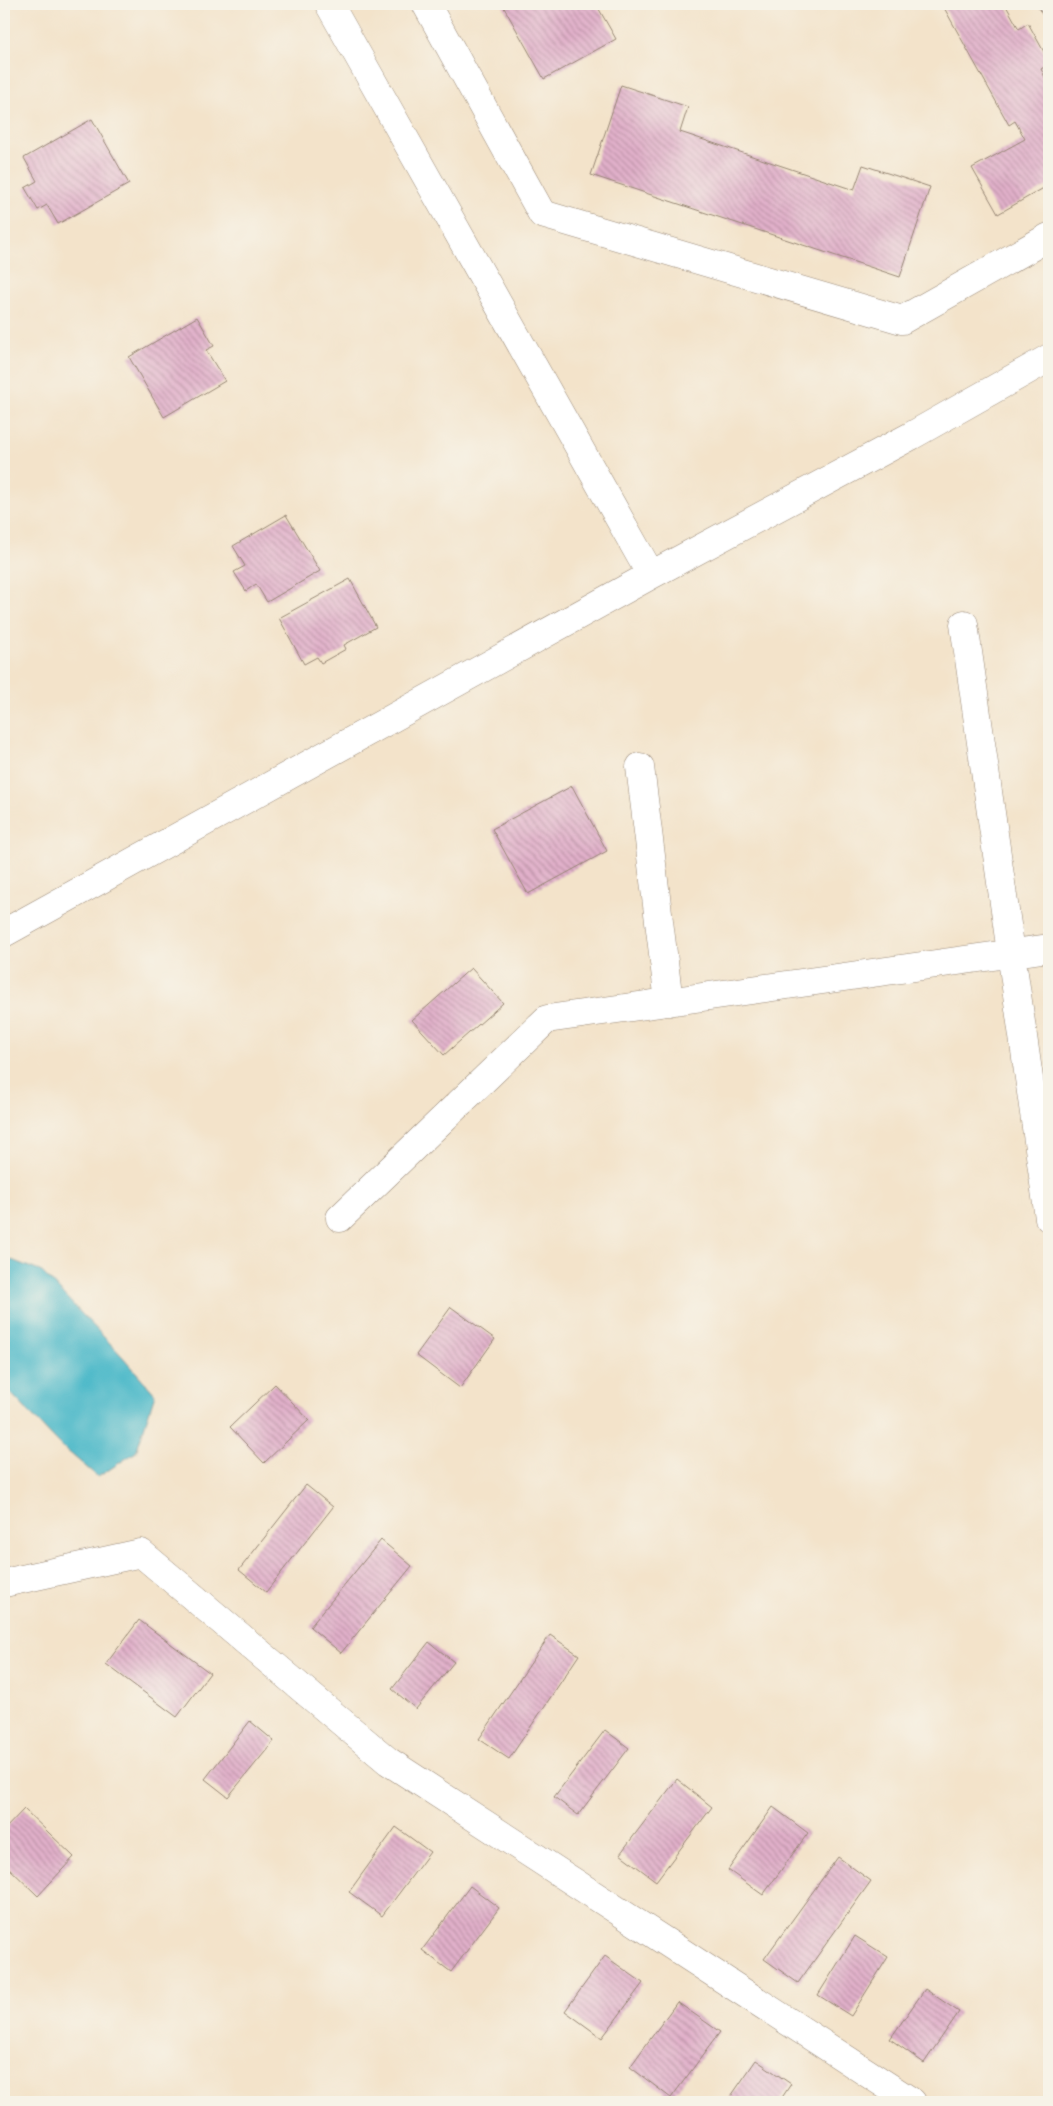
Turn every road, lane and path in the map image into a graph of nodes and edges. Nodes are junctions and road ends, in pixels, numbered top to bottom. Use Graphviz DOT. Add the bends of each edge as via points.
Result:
graph roads {
  1 [pos="329,4"];
  2 [pos="426,4"];
  3 [pos="1046,4"];
  4 [pos="1049,10"];
  5 [pos="1049,237"];
  6 [pos="1049,358"];
  7 [pos="651,576"];
  8 [pos="964,624"];
  9 [pos="640,767"];
  10 [pos="4,934"];
  11 [pos="1049,948"];
  12 [pos="1011,954"];
  13 [pos="669,1002"];
  14 [pos="340,1218"];
  15 [pos="1049,1218"];
  16 [pos="4,1584"];
  17 [pos="912,2102"];
  1 -- 7 [label="street"];
  2 -- 5 [label="street" via="542,214 902,320"];
  3 -- 4 [label="lane"];
  6 -- 7 [label="street"];
  7 -- 10 [label="street"];
  8 -- 12 [label="street"];
  9 -- 13 [label="street"];
  11 -- 12 [label="street"];
  12 -- 13 [label="street"];
  12 -- 15 [label="street"];
  13 -- 14 [label="street" via="548,1019"];
  16 -- 17 [label="street" via="141,1553 388,1761"];
}
